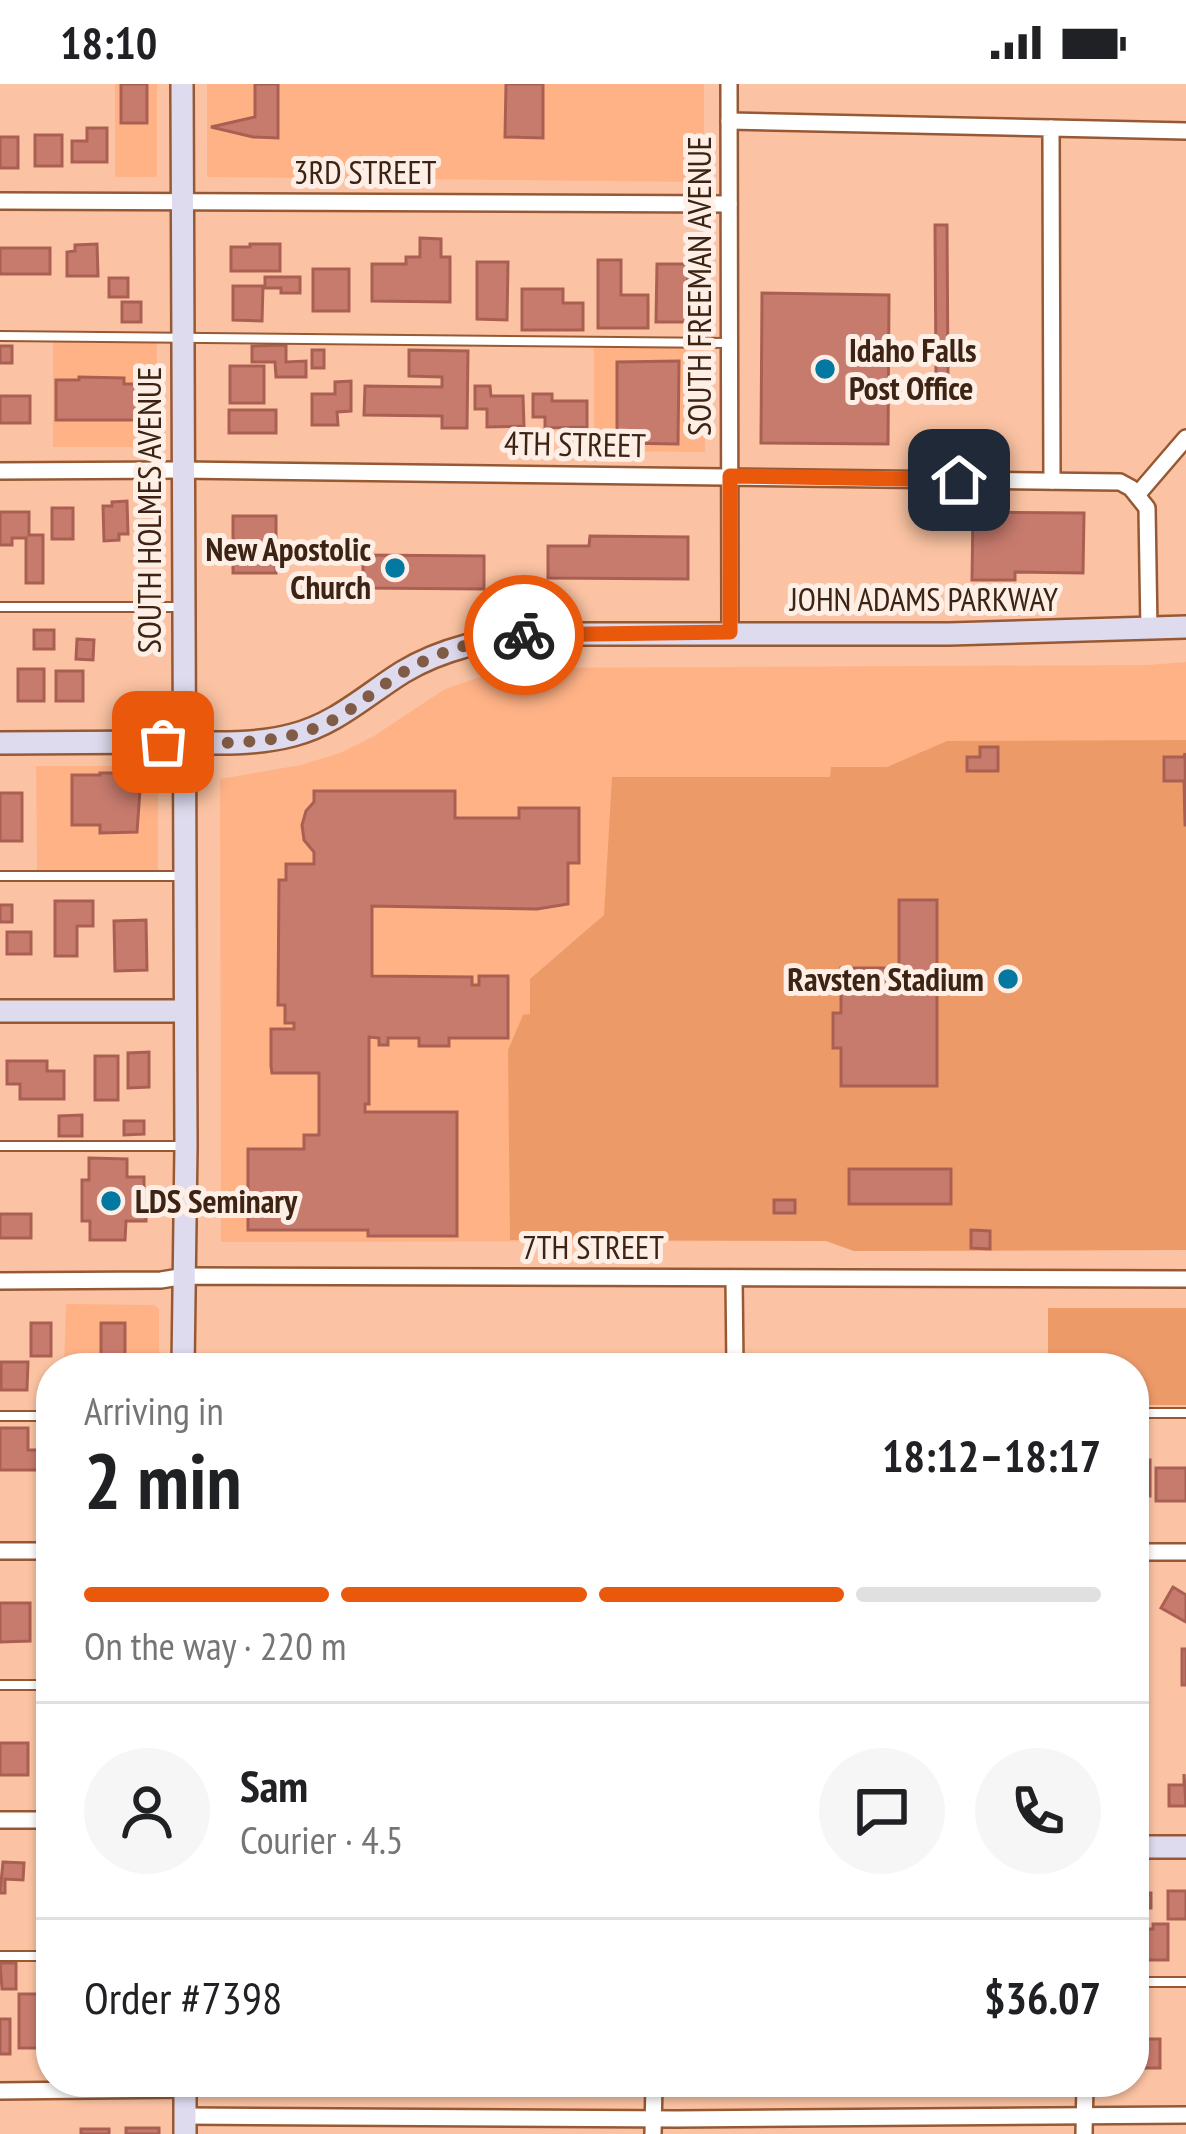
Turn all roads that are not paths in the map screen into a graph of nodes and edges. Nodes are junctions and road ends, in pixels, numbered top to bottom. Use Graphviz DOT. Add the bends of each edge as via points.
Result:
graph roads {
  1 [pos="182,84"];
  2 [pos="729,84"];
  3 [pos="729,121"];
  4 [pos="1051,128"];
  5 [pos="1186,131"];
  6 [pos="182,200"];
  7 [pos="0,201"];
  8 [pos="729,204"];
  9 [pos="0,336"];
  10 [pos="182,337"];
  11 [pos="729,343"];
  12 [pos="1186,437"];
  13 [pos="181,470"];
  14 [pos="0,471"];
  15 [pos="730,476"];
  16 [pos="1052,481"];
  17 [pos="1140,498"];
  18 [pos="0,607"];
  19 [pos="182,607"];
  20 [pos="1186,627"];
  21 [pos="1149,629"];
  22 [pos="730,632"];
  23 [pos="0,743"];
  24 [pos="184,743"];
  25 [pos="0,876"];
  26 [pos="184,876"];
  27 [pos="0,1011"];
  28 [pos="185,1011"];
  29 [pos="0,1146"];
  30 [pos="186,1146"];
  31 [pos="185,1276"];
  32 [pos="734,1278"];
  33 [pos="1186,1279"];
  34 [pos="0,1281"];
  35 [pos="183,1353"];
  36 [pos="734,1353"];
  37 [pos="1149,1413"];
  38 [pos="1186,1413"];
  39 [pos="0,1416"];
  40 [pos="36,1416"];
  41 [pos="0,1551"];
  42 [pos="36,1551"];
  43 [pos="1149,1552"];
  44 [pos="1186,1552"];
  45 [pos="0,1685"];
  46 [pos="36,1685"];
  47 [pos="0,1820"];
  48 [pos="36,1820"];
  49 [pos="1149,1847"];
  50 [pos="1186,1847"];
  51 [pos="0,1956"];
  52 [pos="36,1956"];
  53 [pos="1149,1982"];
  54 [pos="1186,1982"];
  55 [pos="36,2091"];
  56 [pos="0,2092"];
  57 [pos="1186,2115"];
  58 [pos="185,2125"];
  59 [pos="1084,2125"];
  60 [pos="653,2126"];
  1 -- 6 [label="street, SOUTH HOLMES AVENUE"];
  2 -- 3 [label="street, SOUTH FREEMAN AVENUE"];
  3 -- 4 [label="street"];
  3 -- 8 [label="street, SOUTH FREEMAN AVENUE"];
  4 -- 5 [label="street"];
  4 -- 16 [label="street"];
  6 -- 7 [label="street, 3RD STREET"];
  6 -- 8 [label="street, 3RD STREET"];
  6 -- 10 [label="street, SOUTH HOLMES AVENUE"];
  8 -- 11 [label="street, SOUTH FREEMAN AVENUE"];
  9 -- 10 [label="lane"];
  10 -- 11 [label="lane"];
  10 -- 13 [label="street, SOUTH HOLMES AVENUE"];
  11 -- 15 [label="street, SOUTH FREEMAN AVENUE"];
  12 -- 17 [label="street"];
  13 -- 14 [label="street, 4TH STREET"];
  13 -- 15 [label="street, 4TH STREET"];
  13 -- 19 [label="street, SOUTH HOLMES AVENUE"];
  15 -- 16 [label="street, 4TH STREET"];
  15 -- 22 [label="street, SOUTH FREEMAN AVENUE"];
  16 -- 17 [label="street, 4TH STREET" via="1120,482"];
  17 -- 21 [label="street" via="1149,529"];
  18 -- 19 [label="lane"];
  19 -- 24 [label="street, SOUTH HOLMES AVENUE"];
  20 -- 21 [label="street, JOHN ADAMS PARKWAY"];
  21 -- 22 [label="street, JOHN ADAMS PARKWAY"];
  22 -- 24 [label="street, JOHN ADAMS PARKWAY" via="499,638 438,655 328,723 292,736"];
  23 -- 24 [label="street, JOHN ADAMS PARKWAY"];
  24 -- 26 [label="street, SOUTH HOLMES AVENUE"];
  25 -- 26 [label="lane"];
  26 -- 28 [label="street, SOUTH HOLMES AVENUE"];
  27 -- 28 [label="street"];
  28 -- 30 [label="street, SOUTH HOLMES AVENUE"];
  29 -- 30 [label="lane"];
  30 -- 31 [label="street, SOUTH HOLMES AVENUE"];
  31 -- 32 [label="street, 7TH STREET"];
  31 -- 34 [label="street, 7TH STREET"];
  31 -- 35 [label="street, SOUTH HOLMES AVENUE"];
  32 -- 33 [label="street, 7TH STREET"];
  32 -- 36 [label="street"];
  37 -- 38 [label="lane"];
  39 -- 40 [label="lane"];
  41 -- 42 [label="street"];
  43 -- 44 [label="street"];
  45 -- 46 [label="lane"];
  47 -- 48 [label="street"];
  49 -- 50 [label="street"];
  51 -- 52 [label="lane"];
  53 -- 54 [label="lane"];
  55 -- 56 [label="street"];
  57 -- 59 [label="street"];
  58 -- 60 [label="street"];
  59 -- 60 [label="street"];
}
